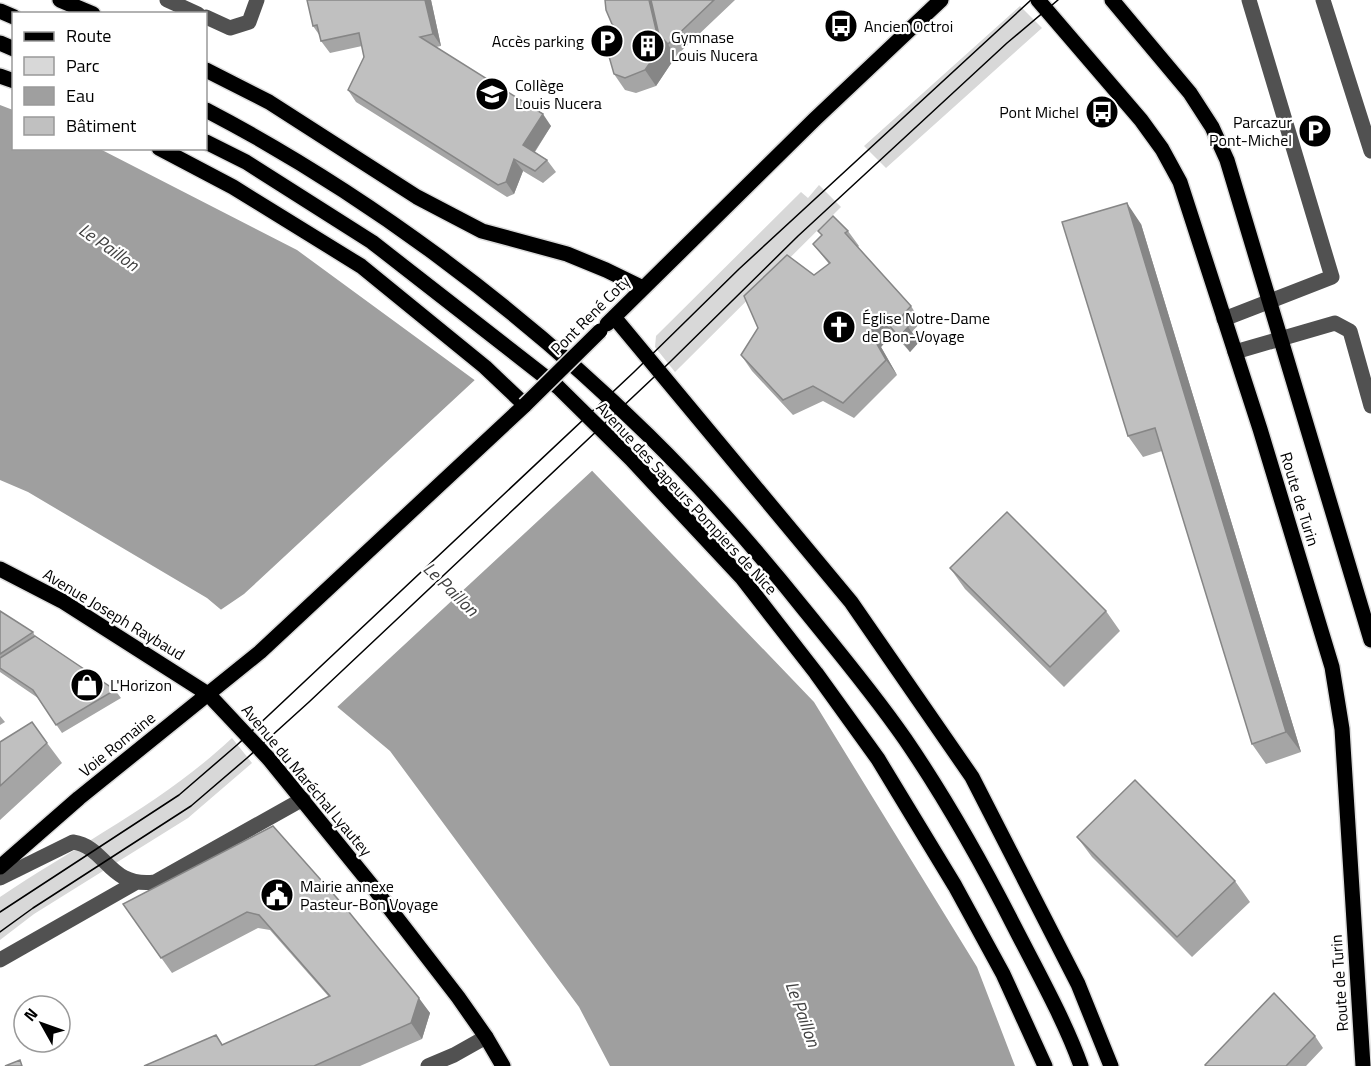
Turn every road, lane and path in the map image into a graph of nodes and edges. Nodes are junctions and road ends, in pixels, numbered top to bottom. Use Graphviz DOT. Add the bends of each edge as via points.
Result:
graph roads {
  1 [pos="60,0"];
  2 [pos="167,0"];
  3 [pos="257,0"];
  4 [pos="941,0"];
  5 [pos="1038,0"];
  6 [pos="1112,0"];
  7 [pos="1249,0"];
  8 [pos="1323,0"];
  9 [pos="88,12"];
  10 [pos="194,12"];
  11 [pos="207,17"];
  12 [pos="207,71"];
  13 [pos="207,111"];
  14 [pos="207,142"];
  15 [pos="163,150"];
  16 [pos="1371,151"];
  17 [pos="643,288"];
  18 [pos="1270,302"];
  19 [pos="614,316"];
  20 [pos="1224,319"];
  21 [pos="1281,339"];
  22 [pos="1235,352"];
  23 [pos="525,405"];
  24 [pos="1371,406"];
  25 [pos="0,569"];
  26 [pos="1371,640"];
  27 [pos="260,652"];
  28 [pos="208,694"];
  29 [pos="303,799"];
  30 [pos="0,867"];
  31 [pos="0,878"];
  32 [pos="135,883"];
  33 [pos="0,960"];
  34 [pos="486,1037"];
  35 [pos="428,1066"];
  36 [pos="503,1066"];
  37 [pos="1045,1066"];
  38 [pos="1081,1066"];
  39 [pos="1111,1066"];
  40 [pos="1363,1066"];
  1 -- 9 [label="main road"];
  2 -- 10 [label="street"];
  3 -- 11 [label="street" via="249,22 230,28"];
  4 -- 17 [label="main road, Pont René Coty"];
  5 -- 20 [label="main road, Route de Turin" via="1162,149 1180,182"];
  6 -- 18 [label="main road, Route de Turin" via="1190,93 1212,127 1227,160"];
  7 -- 18 [label="street" via="1332,277"];
  8 -- 16 [label="street"];
  12 -- 17 [label="main road" via="269,102 417,197 482,231 567,254"];
  13 -- 38 [label="main road, Avenue des Sapeurs Pompiers de Nice" via="258,138 387,220 500,304 650,436 759,554 842,655 904,739 984,867"];
  14 -- 37 [label="main road, Avenue des Sapeurs Pompiers de Nice" via="246,162 372,242 549,380 631,459 742,578 878,759 1003,974"];
  15 -- 23 [label="main road" via="233,187 361,266 485,367"];
  17 -- 19 [label="main road, Pont René Coty"];
  18 -- 20 [label="street"];
  18 -- 21 [label="main road, Route de Turin"];
  19 -- 23 [label="main road, Pont René Coty, bridge"];
  19 -- 39 [label="main road" via="850,602 972,777 1078,984"];
  20 -- 22 [label="main road, Route de Turin"];
  21 -- 22 [label="street"];
  21 -- 24 [label="street" via="1335,323 1350,331"];
  21 -- 26 [label="main road, Route de Turin"];
  22 -- 40 [label="main road, Route de Turin" via="1332,667 1344,751"];
  23 -- 27 [label="main road, Pont René Coty"];
  25 -- 28 [label="main road, Avenue Joseph Raybaud" via="62,602"];
  27 -- 28 [label="main road, Voie Romaine"];
  28 -- 29 [label="main road, Avenue du Maréchal Lyautey"];
  28 -- 30 [label="main road, Voie Romaine"];
  29 -- 32 [label="street" via="155,882"];
  29 -- 34 [label="main road, Avenue du Maréchal Lyautey"];
  31 -- 32 [label="street" via="72,842 80,843"];
  32 -- 33 [label="street"];
  34 -- 35 [label="street"];
  34 -- 36 [label="main road, Avenue du Maréchal Lyautey"];
}
